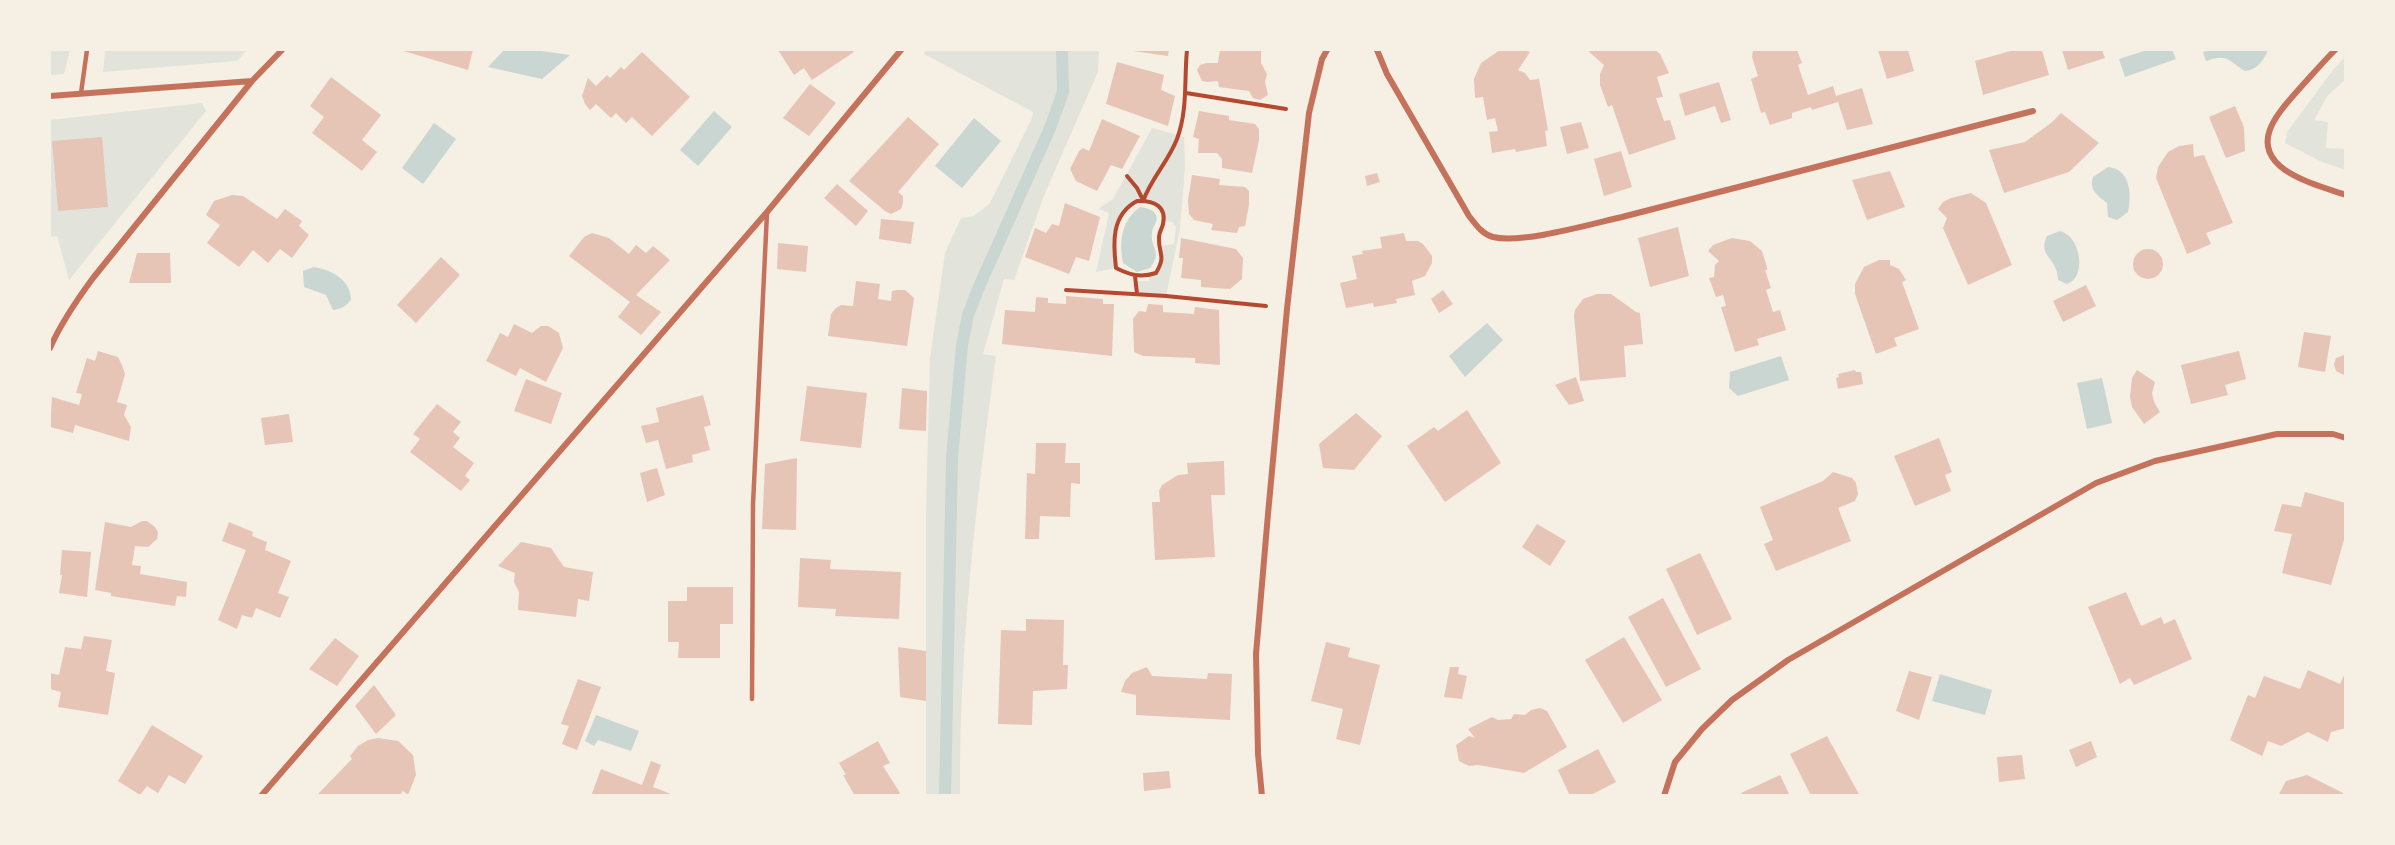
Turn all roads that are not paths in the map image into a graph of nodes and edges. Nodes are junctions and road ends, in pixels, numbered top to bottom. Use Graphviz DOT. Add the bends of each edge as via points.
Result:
graph roads {
  1 [pos="87,50"];
  2 [pos="282,50"];
  3 [pos="901,50"];
  4 [pos="1327,50"];
  5 [pos="1377,50"];
  6 [pos="2335,50"];
  7 [pos="252,81"];
  8 [pos="81,93"];
  9 [pos="50,96"];
  10 [pos="2033,111"];
  11 [pos="2346,195"];
  12 [pos="767,212"];
  13 [pos="50,348"];
  14 [pos="2346,438"];
  15 [pos="752,699"];
  16 [pos="261,795"];
  17 [pos="1262,795"];
  18 [pos="1664,795"];
  1 -- 8 [label="lane"];
  2 -- 7 [label="street"];
  3 -- 12 [label="street"];
  4 -- 17 [label="street" via="1309,112 1256,654"];
  5 -- 10 [label="street" via="1469,216 1482,232 1503,238 1556,232 1622,217"];
  6 -- 11 [label="street" via="2278,113 2267,139 2276,162 2285,170"];
  7 -- 8 [label="street"];
  7 -- 13 [label="street" via="75,302"];
  8 -- 9 [label="street"];
  12 -- 15 [label="lane" via="753,504"];
  12 -- 16 [label="street"];
  14 -- 18 [label="street" via="2333,434 2277,434 2155,461 2096,483 1788,660 1732,700 1675,762"];
}
